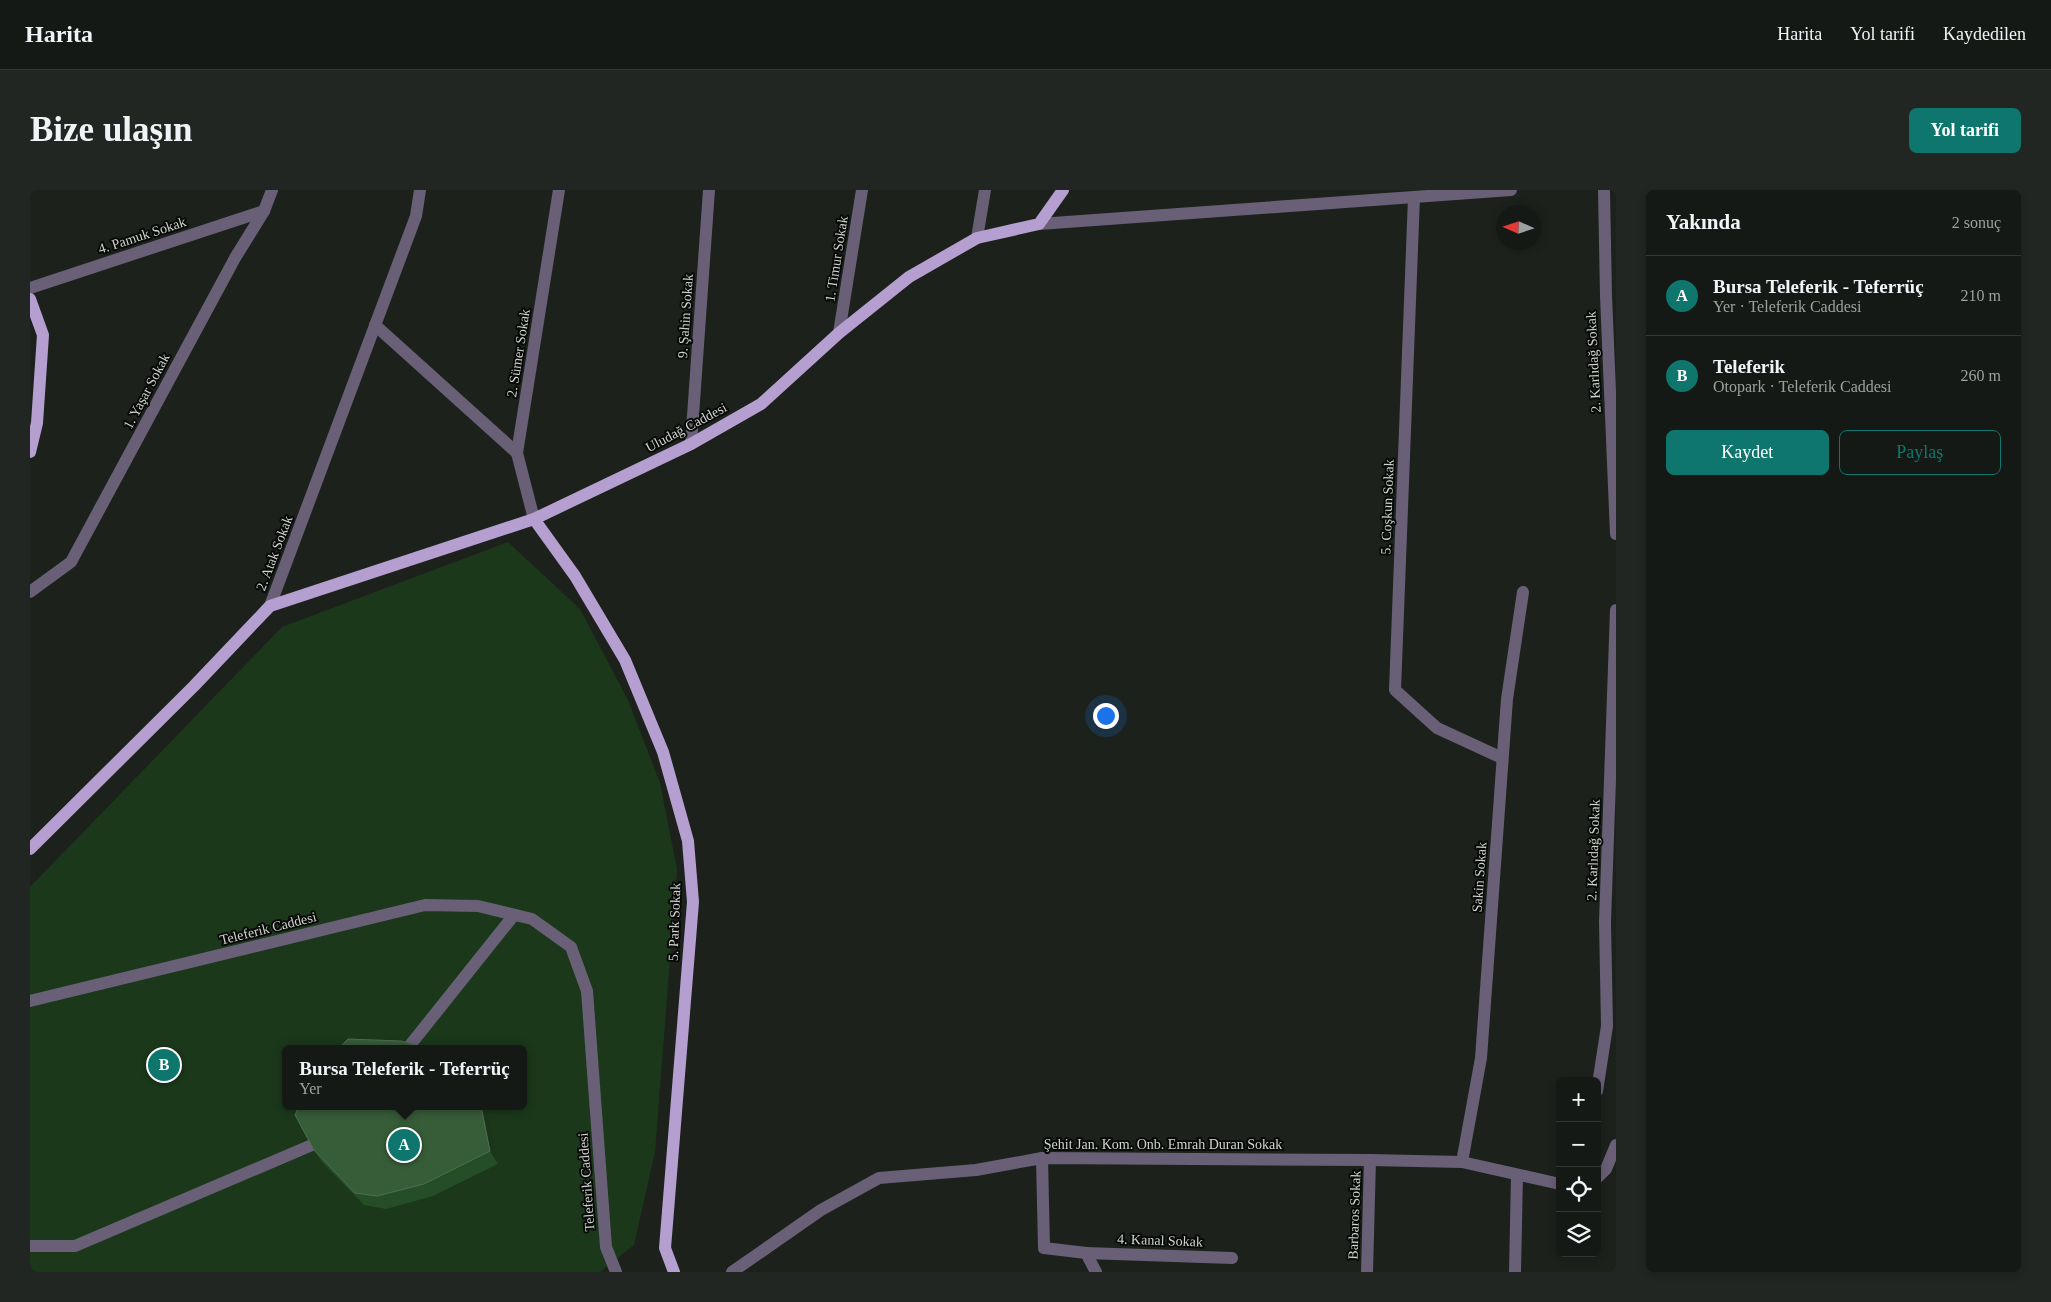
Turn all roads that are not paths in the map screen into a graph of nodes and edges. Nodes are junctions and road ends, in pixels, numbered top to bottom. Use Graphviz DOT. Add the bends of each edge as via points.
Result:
graph roads {
  1 [pos="272,190"];
  2 [pos="420,190"];
  3 [pos="559,190"];
  4 [pos="709,190"];
  5 [pos="862,190"];
  6 [pos="985,190"];
  7 [pos="1063,190"];
  8 [pos="1512,190"];
  9 [pos="1604,190"];
  10 [pos="1443,193"];
  11 [pos="1414,197"];
  12 [pos="264,211"];
  13 [pos="1039,224"];
  14 [pos="977,238"];
  15 [pos="30,288"];
  16 [pos="30,299"];
  17 [pos="376,325"];
  18 [pos="839,333"];
  19 [pos="691,444"];
  20 [pos="30,452"];
  21 [pos="517,454"];
  22 [pos="534,518"];
  23 [pos="1616,534"];
  24 [pos="30,592"];
  25 [pos="1523,592"];
  26 [pos="270,606"];
  27 [pos="1616,610"];
  28 [pos="1502,758"];
  29 [pos="30,849"];
  30 [pos="514,915"];
  31 [pos="30,1001"];
  32 [pos="410,1045"];
  33 [pos="1599,1077"];
  34 [pos="339,1133"];
  35 [pos="1616,1145"];
  36 [pos="1042,1158"];
  37 [pos="1370,1160"];
  38 [pos="1462,1162"];
  39 [pos="1601,1174"];
  40 [pos="1517,1175"];
  41 [pos="1556,1183"];
  42 [pos="30,1246"];
  43 [pos="1086,1253"];
  44 [pos="1232,1258"];
  45 [pos="616,1272"];
  46 [pos="674,1272"];
  47 [pos="732,1272"];
  48 [pos="1096,1272"];
  49 [pos="1367,1272"];
  50 [pos="1515,1272"];
  1 -- 12 [label="street, 1. Yaşar Sokak"];
  2 -- 17 [label="street, 2. Atak Sokak" via="416,216"];
  3 -- 21 [label="street, 2. Sümer Sokak"];
  4 -- 19 [label="street, 9. Şahin Sokak"];
  5 -- 18 [label="street, 1. Timur Sokak"];
  6 -- 14 [label="street"];
  7 -- 13 [label="main road"];
  8 -- 10 [label="street"];
  9 -- 23 [label="street, 2. Karlıdağ Sokak"];
  10 -- 11 [label="street"];
  11 -- 13 [label="street"];
  11 -- 28 [label="street, 5. Coşkun Sokak" via="1395,690 1437,728"];
  12 -- 15 [label="street, 4. Pamuk Sokak"];
  12 -- 24 [label="street, 1. Yaşar Sokak" via="235,258 71,562"];
  13 -- 14 [label="main road, Uludağ Caddesi"];
  14 -- 18 [label="main road, Uludağ Caddesi" via="910,278"];
  16 -- 20 [label="main road" via="42,335 37,423"];
  17 -- 21 [label="street"];
  17 -- 26 [label="street, 2. Atak Sokak"];
  18 -- 19 [label="main road, Uludağ Caddesi" via="761,404"];
  19 -- 22 [label="main road, Uludağ Caddesi"];
  21 -- 22 [label="street, 2. Sümer Sokak"];
  22 -- 26 [label="main road, Uludağ Caddesi"];
  22 -- 46 [label="main road, 5. Park Sokak" via="575,576 626,660 663,752 688,841 693,902 665,1248"];
  25 -- 28 [label="street, Sakin Sokak"];
  26 -- 29 [label="main road, 2. Atak Sokak"];
  27 -- 33 [label="street, 2. Karlıdağ Sokak" via="1605,922 1606,1026"];
  28 -- 38 [label="street, Sakin Sokak" via="1481,1058"];
  30 -- 31 [label="street, Teleferik Caddesi" via="478,906 425,905"];
  30 -- 32 [label="street"];
  30 -- 45 [label="street, Teleferik Caddesi" via="532,920 571,947 587,990 606,1247"];
  34 -- 42 [label="street" via="75,1246"];
  35 -- 39 [label="street"];
  36 -- 37 [label="street, Şehit Jan. Kom. Onb. Emrah Duran Sokak"];
  36 -- 43 [label="street, 4. Kanal Sokak" via="1044,1248"];
  36 -- 47 [label="street, Şehit Jan. Kom. Onb. Emrah Duran Sokak" via="976,1170 879,1178 821,1210"];
  37 -- 38 [label="street, Şehit Jan. Kom. Onb. Emrah Duran Sokak"];
  37 -- 49 [label="street, Barbaros Sokak"];
  38 -- 40 [label="street, Şehit Jan. Kom. Onb. Emrah Duran Sokak"];
  40 -- 41 [label="street, Şehit Jan. Kom. Onb. Emrah Duran Sokak"];
  40 -- 50 [label="street"];
  43 -- 44 [label="street, 4. Kanal Sokak"];
  43 -- 48 [label="street"];
}
